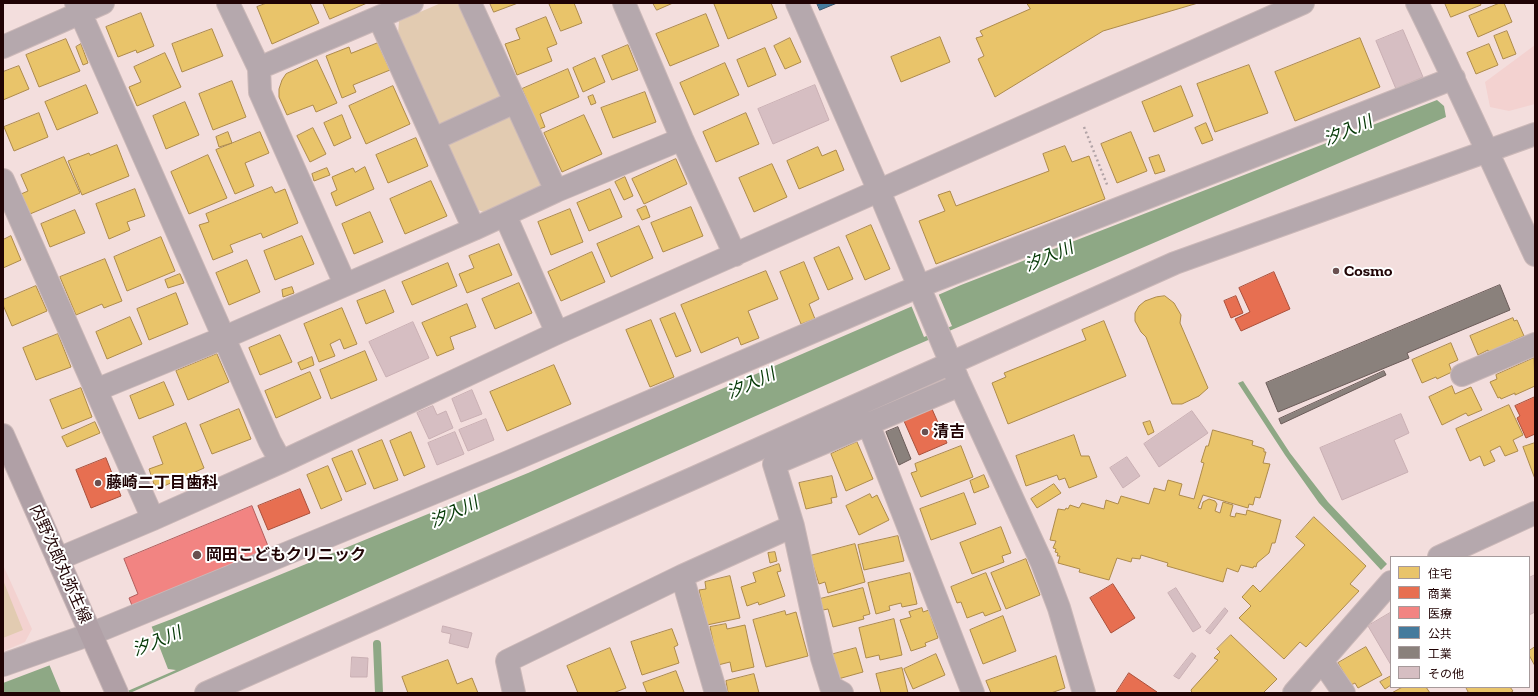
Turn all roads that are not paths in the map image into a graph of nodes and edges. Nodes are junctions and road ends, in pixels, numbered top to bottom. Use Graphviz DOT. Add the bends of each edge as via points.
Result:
graph roads {
  1 [pos="102,3"];
  2 [pos="228,3"];
  3 [pos="412,3"];
  4 [pos="470,3"];
  5 [pos="624,3"];
  6 [pos="797,3"];
  7 [pos="1303,3"];
  8 [pos="1417,3"];
  9 [pos="78,8"];
  10 [pos="379,18"];
  11 [pos="3,47"];
  12 [pos="259,68"];
  13 [pos="1454,78"];
  14 [pos="515,102"];
  15 [pos="1535,134"];
  16 [pos="434,139"];
  17 [pos="682,139"];
  18 [pos="1486,151"];
  19 [pos="3,180"];
  20 [pos="879,191"];
  21 [pos="556,192"];
  22 [pos="505,215"];
  23 [pos="474,229"];
  24 [pos="735,255"];
  25 [pos="1535,255"];
  26 [pos="345,284"];
  27 [pos="920,286"];
  28 [pos="557,333"];
  29 [pos="223,338"];
  30 [pos="1535,344"];
  31 [pos="951,364"];
  32 [pos="1462,375"];
  33 [pos="960,385"];
  34 [pos="96,390"];
  35 [pos="868,424"];
  36 [pos="3,435"];
  37 [pos="281,462"];
  38 [pos="1535,513"];
  39 [pos="153,519"];
  40 [pos="793,526"];
  41 [pos="1441,556"];
  42 [pos="58,559"];
  43 [pos="682,576"];
  44 [pos="1390,583"];
  45 [pos="91,634"];
  46 [pos="1322,661"];
  47 [pos="3,666"];
  48 [pos="117,693"];
  49 [pos="206,693"];
  50 [pos="514,693"];
  51 [pos="716,693"];
  52 [pos="842,693"];
  53 [pos="974,693"];
  54 [pos="1084,693"];
  55 [pos="1294,693"];
  56 [pos="1344,693"];
  1 -- 9 [label="street"];
  2 -- 12 [label="street"];
  3 -- 10 [label="street"];
  4 -- 14 [label="street"];
  5 -- 17 [label="street"];
  6 -- 20 [label="street"];
  7 -- 20 [label="street"];
  8 -- 13 [label="street"];
  9 -- 11 [label="street"];
  9 -- 29 [label="street"];
  10 -- 12 [label="street"];
  10 -- 16 [label="street"];
  12 -- 26 [label="street" via="260,92"];
  13 -- 18 [label="street"];
  13 -- 27 [label="street"];
  14 -- 16 [label="street"];
  14 -- 21 [label="street"];
  15 -- 18 [label="street"];
  16 -- 23 [label="street"];
  17 -- 21 [label="street"];
  17 -- 24 [label="street"];
  18 -- 25 [label="street"];
  18 -- 31 [label="street" via="1175,263"];
  19 -- 34 [label="street"];
  20 -- 24 [label="street"];
  20 -- 27 [label="street"];
  21 -- 22 [label="street"];
  22 -- 23 [label="street"];
  22 -- 28 [label="street"];
  23 -- 26 [label="street"];
  24 -- 28 [label="street"];
  26 -- 29 [label="street"];
  27 -- 31 [label="street"];
  27 -- 45 [label="street" via="506,464"];
  28 -- 37 [label="street"];
  29 -- 34 [label="street"];
  29 -- 37 [label="street"];
  30 -- 32 [label="street"];
  31 -- 33 [label="street"];
  31 -- 49 [label="street"];
  33 -- 35 [label="street"];
  33 -- 54 [label="street" via="1042,563 1059,608"];
  34 -- 39 [label="street"];
  35 -- 40 [label="street" via="774,464"];
  35 -- 53 [label="street"];
  36 -- 42 [label="main road, 内野次郎丸弥生線"];
  37 -- 39 [label="street"];
  38 -- 41 [label="street"];
  39 -- 42 [label="street"];
  40 -- 43 [label="street"];
  40 -- 52 [label="street" via="822,658 831,687"];
  42 -- 45 [label="main road, 内野次郎丸弥生線"];
  43 -- 50 [label="street" via="507,661"];
  43 -- 51 [label="street"];
  44 -- 46 [label="street"];
  45 -- 47 [label="street"];
  45 -- 48 [label="main road, 内野次郎丸弥生線"];
  46 -- 55 [label="street"];
  46 -- 56 [label="street"];
}
